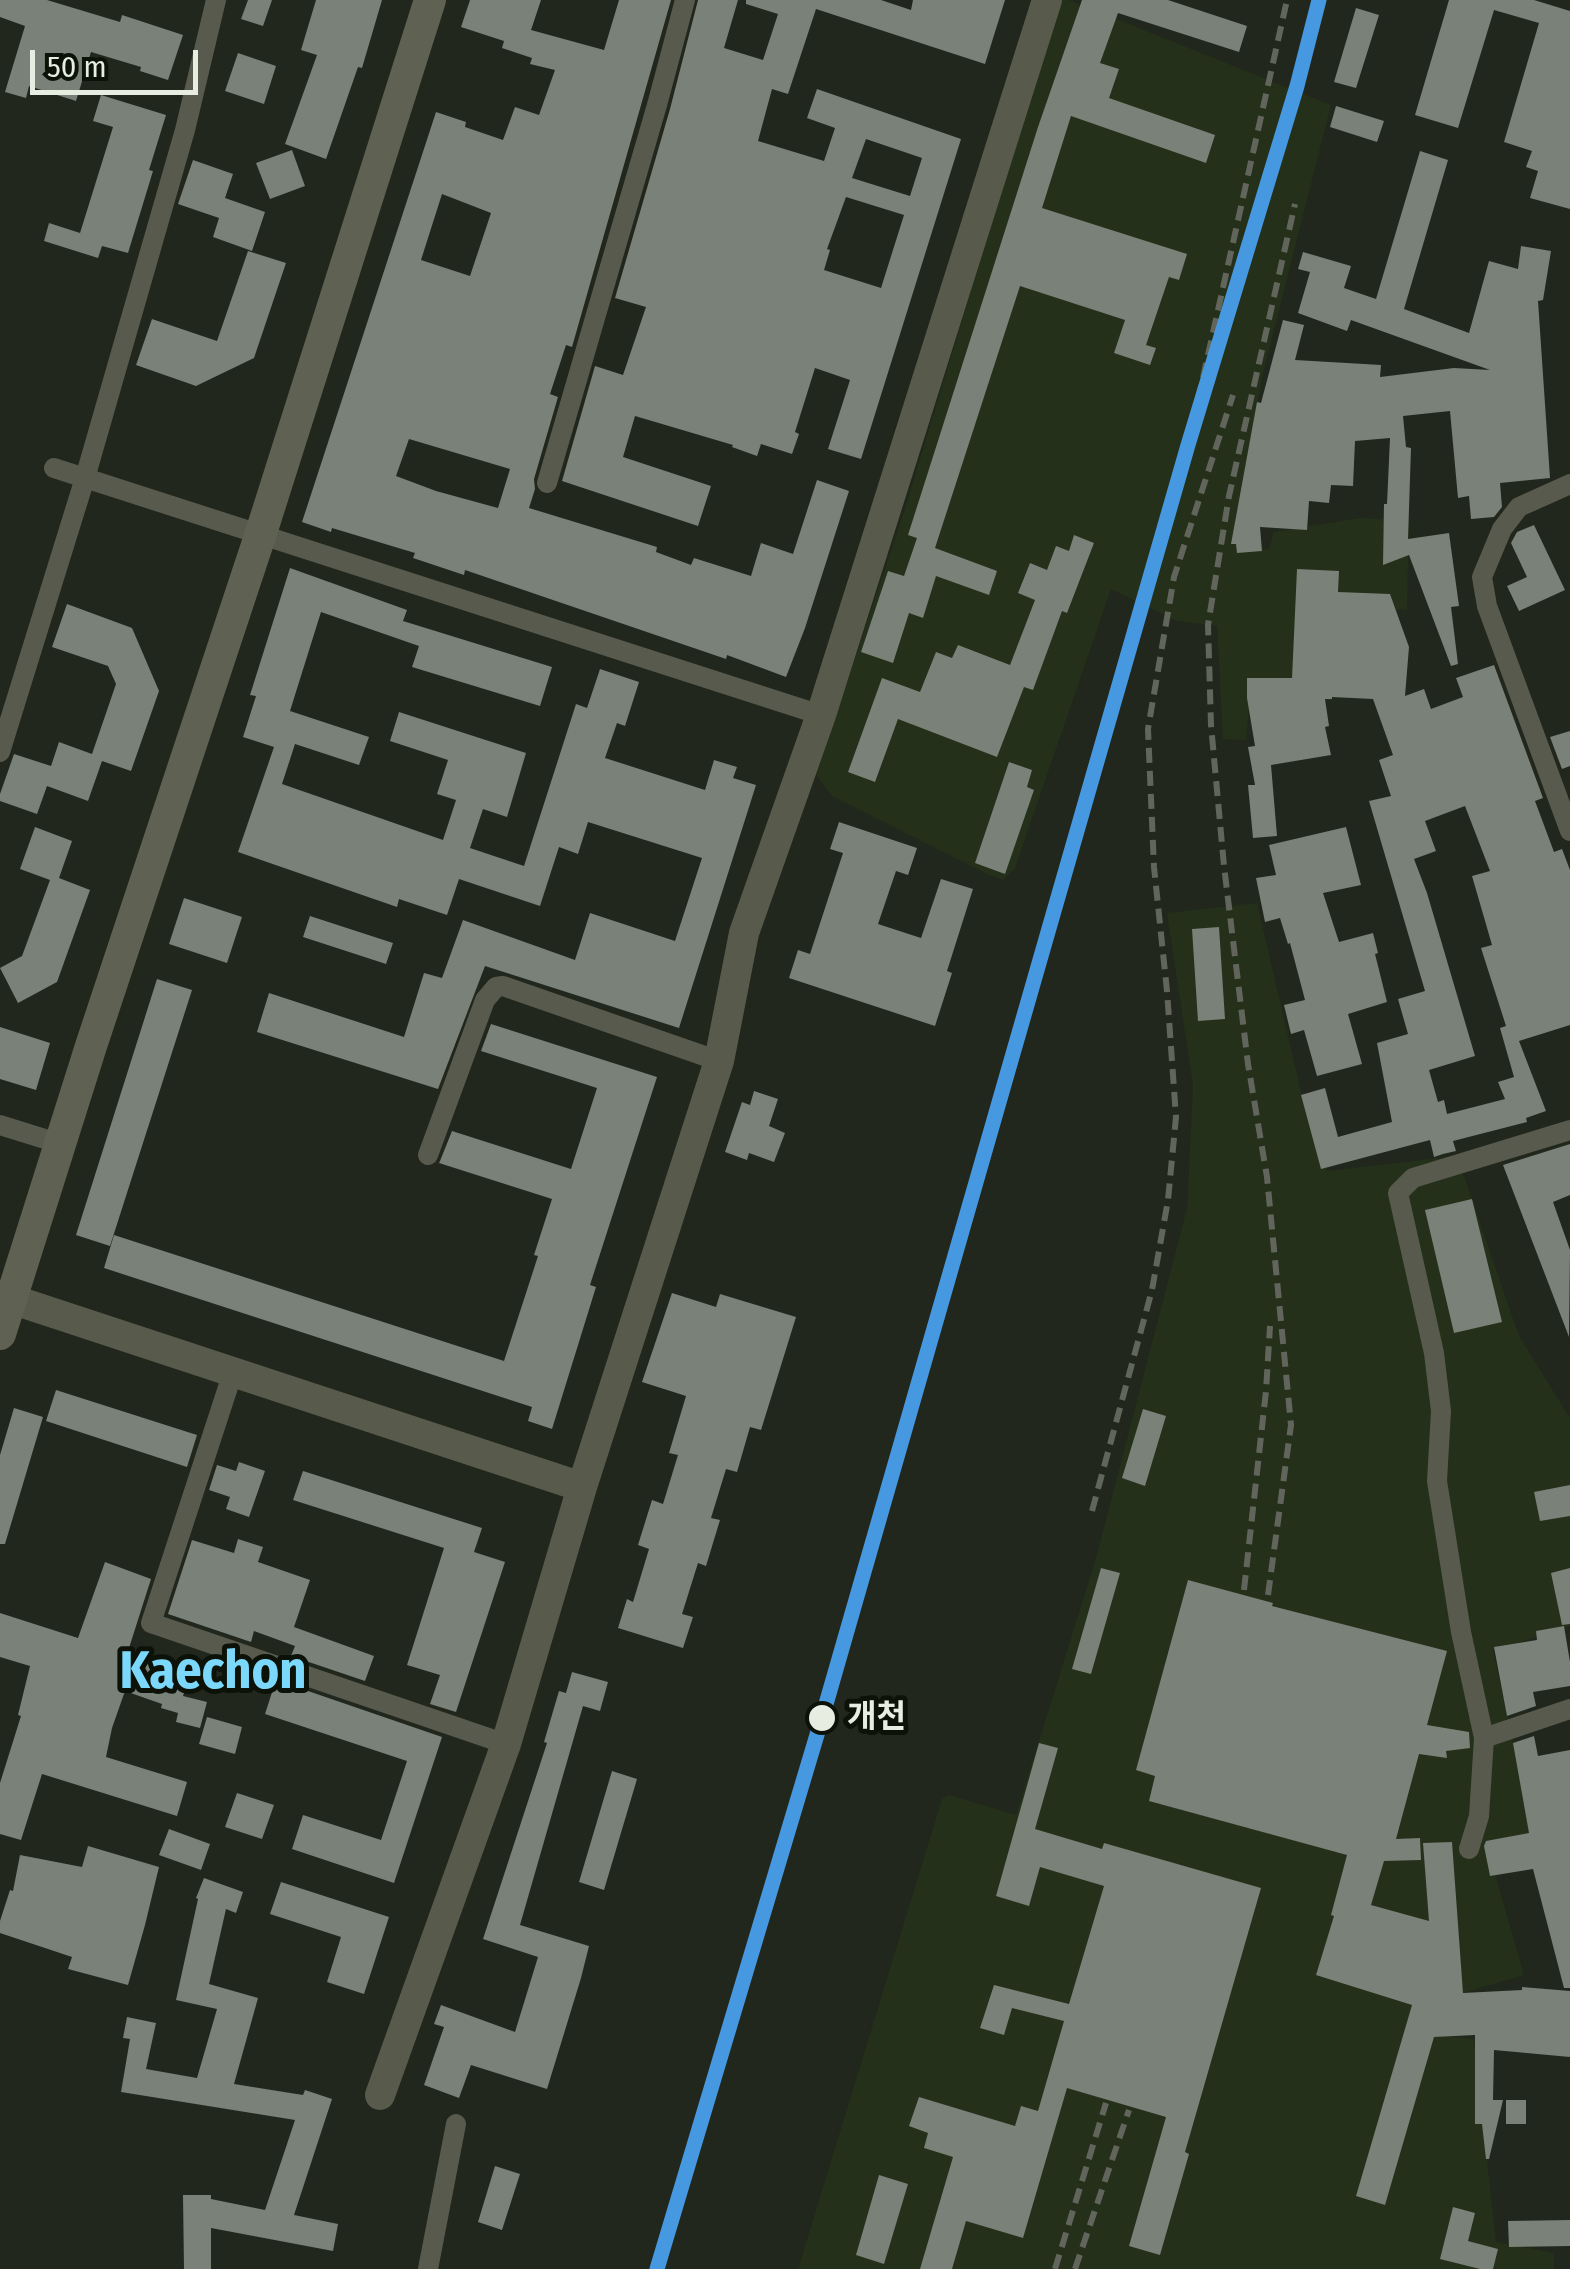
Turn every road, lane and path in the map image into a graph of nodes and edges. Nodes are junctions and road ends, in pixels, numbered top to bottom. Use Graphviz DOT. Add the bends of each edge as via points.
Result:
graph roads {
  1 [pos="216,0"];
  2 [pos="430,0"];
  3 [pos="685,0"];
  4 [pos="1047,0"];
  5 [pos="54,468"];
  6 [pos="85,478"];
  7 [pos="547,484"];
  8 [pos="1570,484"];
  9 [pos="261,533"];
  10 [pos="821,715"];
  11 [pos="0,752"];
  12 [pos="1570,831"];
  13 [pos="718,1062"];
  14 [pos="0,1125"];
  15 [pos="1570,1130"];
  16 [pos="60,1144"];
  17 [pos="428,1155"];
  18 [pos="12,1299"];
  19 [pos="0,1334"];
  20 [pos="233,1372"];
  21 [pos="582,1488"];
  22 [pos="1570,1709"];
  23 [pos="1484,1738"];
  24 [pos="506,1744"];
  25 [pos="1469,1848"];
  26 [pos="380,2095"];
  27 [pos="456,2124"];
  28 [pos="428,2269"];
  1 -- 6 [label="street" via="186,130"];
  2 -- 9 [label="main road"];
  3 -- 7 [label="street"];
  4 -- 10 [label="main road"];
  5 -- 6 [label="street"];
  6 -- 9 [label="street"];
  6 -- 11 [label="street"];
  8 -- 12 [label="street" via="1519,507 1482,577 1486,606"];
  9 -- 10 [label="street"];
  9 -- 16 [label="main road"];
  10 -- 13 [label="main road" via="744,933"];
  13 -- 17 [label="street" via="496,987"];
  13 -- 21 [label="main road"];
  14 -- 16 [label="street"];
  15 -- 23 [label="street" via="1413,1178 1398,1193 1434,1353 1441,1411 1437,1481"];
  16 -- 18 [label="main road"];
  18 -- 19 [label="main road"];
  18 -- 20 [label="main road"];
  20 -- 21 [label="main road"];
  20 -- 24 [label="street" via="152,1623"];
  21 -- 24 [label="main road"];
  22 -- 23 [label="street"];
  23 -- 25 [label="street" via="1479,1816"];
  24 -- 26 [label="main road"];
  27 -- 28 [label="street"];
}
